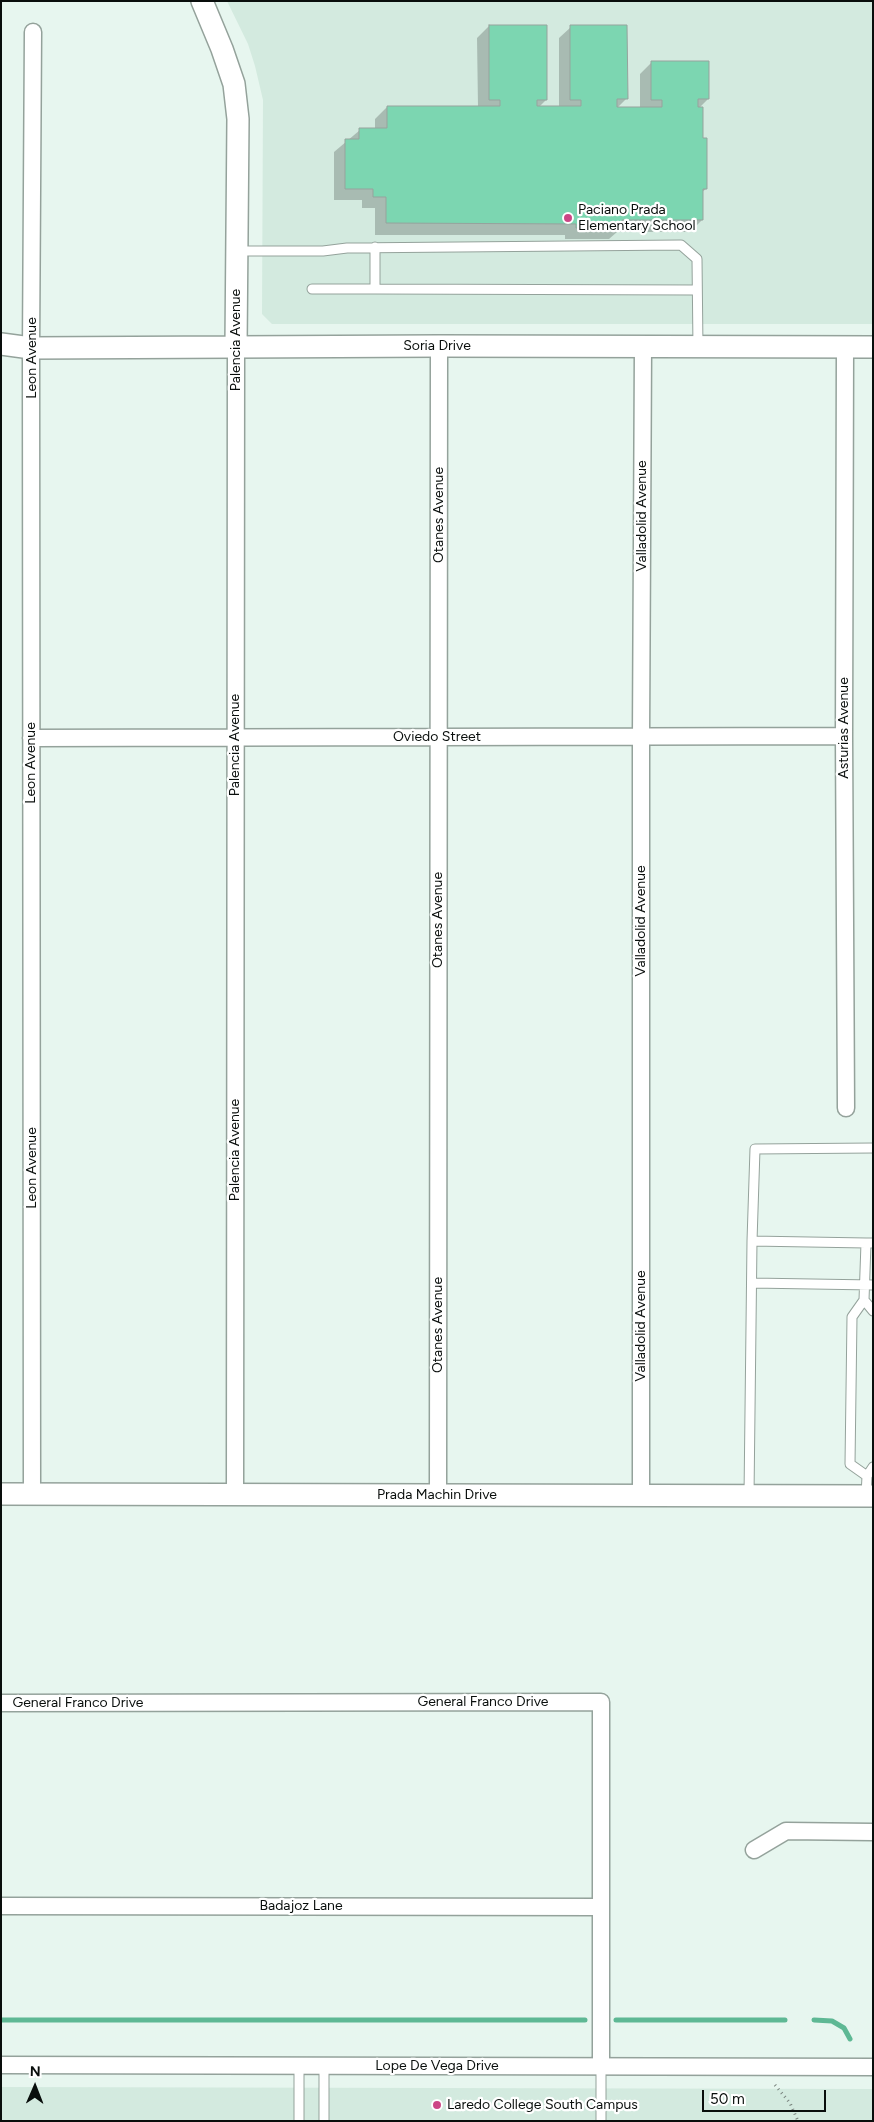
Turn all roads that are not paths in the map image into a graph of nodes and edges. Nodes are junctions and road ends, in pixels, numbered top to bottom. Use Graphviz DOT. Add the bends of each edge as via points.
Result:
graph roads {
  1 [pos="202,1"];
  2 [pos="33,32"];
  3 [pos="375,247"];
  4 [pos="237,251"];
  5 [pos="312,289"];
  6 [pos="375,289"];
  7 [pos="698,290"];
  8 [pos="1,344"];
  9 [pos="236,346"];
  10 [pos="439,346"];
  11 [pos="643,347"];
  12 [pos="845,347"];
  13 [pos="873,347"];
  14 [pos="31,348"];
  15 [pos="698,348"];
  16 [pos="844,736"];
  17 [pos="234,737"];
  18 [pos="438,737"];
  19 [pos="641,737"];
  20 [pos="31,738"];
  21 [pos="846,1108"];
  22 [pos="873,1148"];
  23 [pos="752,1241"];
  24 [pos="870,1243"];
  25 [pos="752,1283"];
  26 [pos="869,1285"];
  27 [pos="864,1300"];
  28 [pos="873,1311"];
  29 [pos="873,1467"];
  30 [pos="869,1489"];
  31 [pos="1,1494"];
  32 [pos="32,1494"];
  33 [pos="235,1494"];
  34 [pos="438,1495"];
  35 [pos="641,1495"];
  36 [pos="749,1496"];
  37 [pos="1,1703"];
  38 [pos="873,1832"];
  39 [pos="754,1850"];
  40 [pos="1,1906"];
  41 [pos="600,1907"];
  42 [pos="1,2065"];
  43 [pos="299,2066"];
  44 [pos="324,2066"];
  45 [pos="601,2066"];
  46 [pos="873,2067"];
  47 [pos="299,2121"];
  48 [pos="324,2121"];
  49 [pos="601,2121"];
  1 -- 4 [label="street, Palencia Avenue" via="234,84 238,119"];
  2 -- 14 [label="street, Leon Avenue"];
  3 -- 4 [label="lane"];
  3 -- 6 [label="lane"];
  3 -- 7 [label="lane" via="681,245 697,259"];
  4 -- 9 [label="street, Palencia Avenue"];
  5 -- 6 [label="lane"];
  6 -- 7 [label="lane"];
  7 -- 15 [label="lane"];
  8 -- 14 [label="street, Soria Drive"];
  9 -- 10 [label="street, Soria Drive"];
  9 -- 14 [label="street, Soria Drive"];
  9 -- 17 [label="street, Palencia Avenue"];
  10 -- 11 [label="street, Soria Drive"];
  10 -- 18 [label="street, Otanes Avenue"];
  11 -- 15 [label="street, Soria Drive"];
  11 -- 19 [label="street, Valladolid Avenue"];
  12 -- 13 [label="street, Soria Drive"];
  12 -- 15 [label="street, Soria Drive"];
  12 -- 16 [label="street, Asturias Avenue"];
  14 -- 20 [label="street, Leon Avenue"];
  16 -- 19 [label="street, Oviedo Street"];
  16 -- 21 [label="street, Asturias Avenue"];
  17 -- 18 [label="street, Oviedo Street"];
  17 -- 20 [label="street, Oviedo Street"];
  17 -- 33 [label="street, Palencia Avenue"];
  18 -- 19 [label="street, Oviedo Street"];
  18 -- 34 [label="street, Otanes Avenue"];
  19 -- 35 [label="street, Valladolid Avenue"];
  20 -- 32 [label="street, Leon Avenue"];
  22 -- 23 [label="lane" via="754,1148"];
  23 -- 24 [label="lane"];
  23 -- 25 [label="lane"];
  24 -- 26 [label="lane"];
  25 -- 26 [label="lane"];
  25 -- 36 [label="lane"];
  26 -- 27 [label="lane"];
  27 -- 28 [label="lane"];
  27 -- 30 [label="lane" via="852,1318 850,1464"];
  29 -- 30 [label="lane"];
  30 -- 36 [label="street, Prada Machin Drive"];
  31 -- 32 [label="street, Prada Machin Drive"];
  32 -- 33 [label="street, Prada Machin Drive"];
  33 -- 34 [label="street, Prada Machin Drive"];
  34 -- 35 [label="street, Prada Machin Drive"];
  35 -- 36 [label="street, Prada Machin Drive"];
  37 -- 41 [label="street, General Franco Drive" via="600,1702"];
  38 -- 39 [label="street" via="786,1831"];
  40 -- 41 [label="street, Badajoz Lane"];
  41 -- 45 [label="street, General Franco Drive"];
  42 -- 43 [label="street, Lope De Vega Drive"];
  43 -- 44 [label="street, Lope De Vega Drive"];
  43 -- 47 [label="lane"];
  44 -- 45 [label="street, Lope De Vega Drive"];
  44 -- 48 [label="lane"];
  45 -- 46 [label="street, Lope De Vega Drive"];
  45 -- 49 [label="lane"];
}
